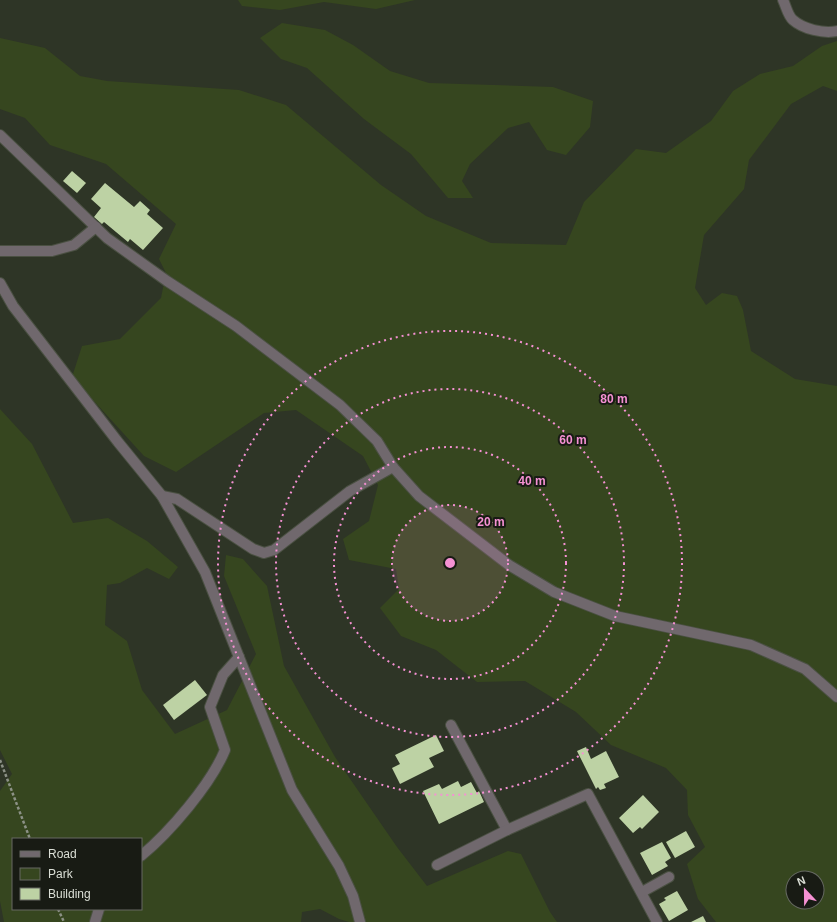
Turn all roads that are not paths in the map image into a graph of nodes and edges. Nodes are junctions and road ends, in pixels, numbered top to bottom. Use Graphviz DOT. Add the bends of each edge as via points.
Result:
graph roads {
  1 [pos="783,0"];
  2 [pos="837,31"];
  3 [pos="0,135"];
  4 [pos="96,227"];
  5 [pos="0,251"];
  6 [pos="0,283"];
  7 [pos="393,467"];
  8 [pos="162,496"];
  9 [pos="239,657"];
  10 [pos="837,696"];
  11 [pos="451,725"];
  12 [pos="506,830"];
  13 [pos="142,855"];
  14 [pos="437,865"];
  15 [pos="669,877"];
  16 [pos="642,892"];
  17 [pos="98,910"];
  18 [pos="95,922"];
  19 [pos="360,922"];
  20 [pos="657,922"];
  1 -- 2 [label="street" via="792,19 809,28 830,33"];
  3 -- 4 [label="street"];
  4 -- 5 [label="street" via="74,245 52,251"];
  4 -- 7 [label="street" via="107,238 236,326 340,404 377,441"];
  6 -- 8 [label="street" via="13,306"];
  7 -- 8 [label="street" via="350,491 274,550 264,553 253,549 177,499"];
  7 -- 10 [label="street" via="425,500 509,565 554,592 615,616 751,645 805,669"];
  8 -- 9 [label="street" via="205,572"];
  9 -- 13 [label="street" via="223,675 210,707 225,750 222,759 194,800"];
  9 -- 19 [label="street" via="292,790 339,866 353,896"];
  11 -- 12 [label="street"];
  12 -- 14 [label="street"];
  12 -- 16 [label="street" via="588,794"];
  15 -- 16 [label="street"];
  16 -- 20 [label="street"];
  17 -- 18 [label="street"];
}
